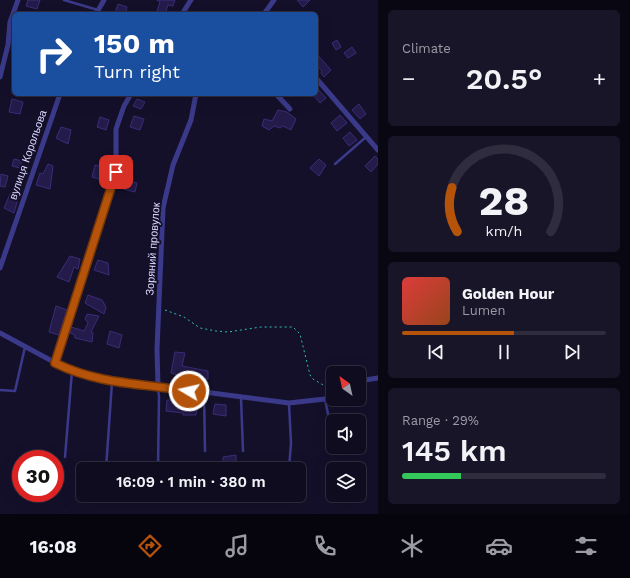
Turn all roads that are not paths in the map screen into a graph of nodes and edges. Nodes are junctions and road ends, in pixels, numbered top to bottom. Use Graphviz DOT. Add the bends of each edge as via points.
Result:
graph roads {
  1 [pos="18,0"];
  2 [pos="64,0"];
  3 [pos="104,0"];
  4 [pos="191,0"];
  5 [pos="274,0"];
  6 [pos="14,12"];
  7 [pos="97,12"];
  8 [pos="183,12"];
  9 [pos="265,12"];
  10 [pos="12,16"];
  11 [pos="0,77"];
  12 [pos="318,80"];
  13 [pos="59,96"];
  14 [pos="130,96"];
  15 [pos="196,96"];
  16 [pos="278,96"];
  17 [pos="290,109"];
  18 [pos="366,137"];
  19 [pos="378,150"];
  20 [pos="336,164"];
  21 [pos="0,268"];
  22 [pos="0,332"];
  23 [pos="25,346"];
  24 [pos="55,363"];
  25 [pos="72,371"];
  26 [pos="378,378"];
  27 [pos="366,380"];
  28 [pos="112,382"];
  29 [pos="158,386"];
  30 [pos="0,390"];
  31 [pos="204,393"];
  32 [pos="241,398"];
  33 [pos="325,399"];
  34 [pos="289,403"];
  35 [pos="328,414"];
  36 [pos="205,451"];
  37 [pos="243,451"];
  38 [pos="65,457"];
  39 [pos="106,462"];
  40 [pos="158,462"];
  41 [pos="290,462"];
  1 -- 6 [label="street"];
  2 -- 7 [label="lane"];
  3 -- 7 [label="street"];
  4 -- 8 [label="street"];
  5 -- 9 [label="street"];
  10 -- 11 [label="street"];
  12 -- 18 [label="street"];
  13 -- 21 [label="street, вулиця Корольова"];
  14 -- 24 [label="street" via="116,129 116,172"];
  15 -- 29 [label="street, Зоряний провулок" via="191,120 173,165 163,208"];
  16 -- 17 [label="street"];
  18 -- 19 [label="street"];
  18 -- 20 [label="lane"];
  22 -- 23 [label="street"];
  23 -- 24 [label="street"];
  23 -- 30 [label="lane" via="15,391"];
  24 -- 25 [label="street"];
  25 -- 28 [label="street"];
  25 -- 38 [label="lane"];
  26 -- 27 [label="street"];
  28 -- 29 [label="street"];
  28 -- 39 [label="lane"];
  29 -- 31 [label="street"];
  29 -- 40 [label="lane"];
  31 -- 32 [label="street"];
  31 -- 36 [label="lane"];
  32 -- 34 [label="street"];
  32 -- 37 [label="lane"];
  33 -- 34 [label="street"];
  33 -- 35 [label="lane"];
  34 -- 41 [label="lane"];
}
